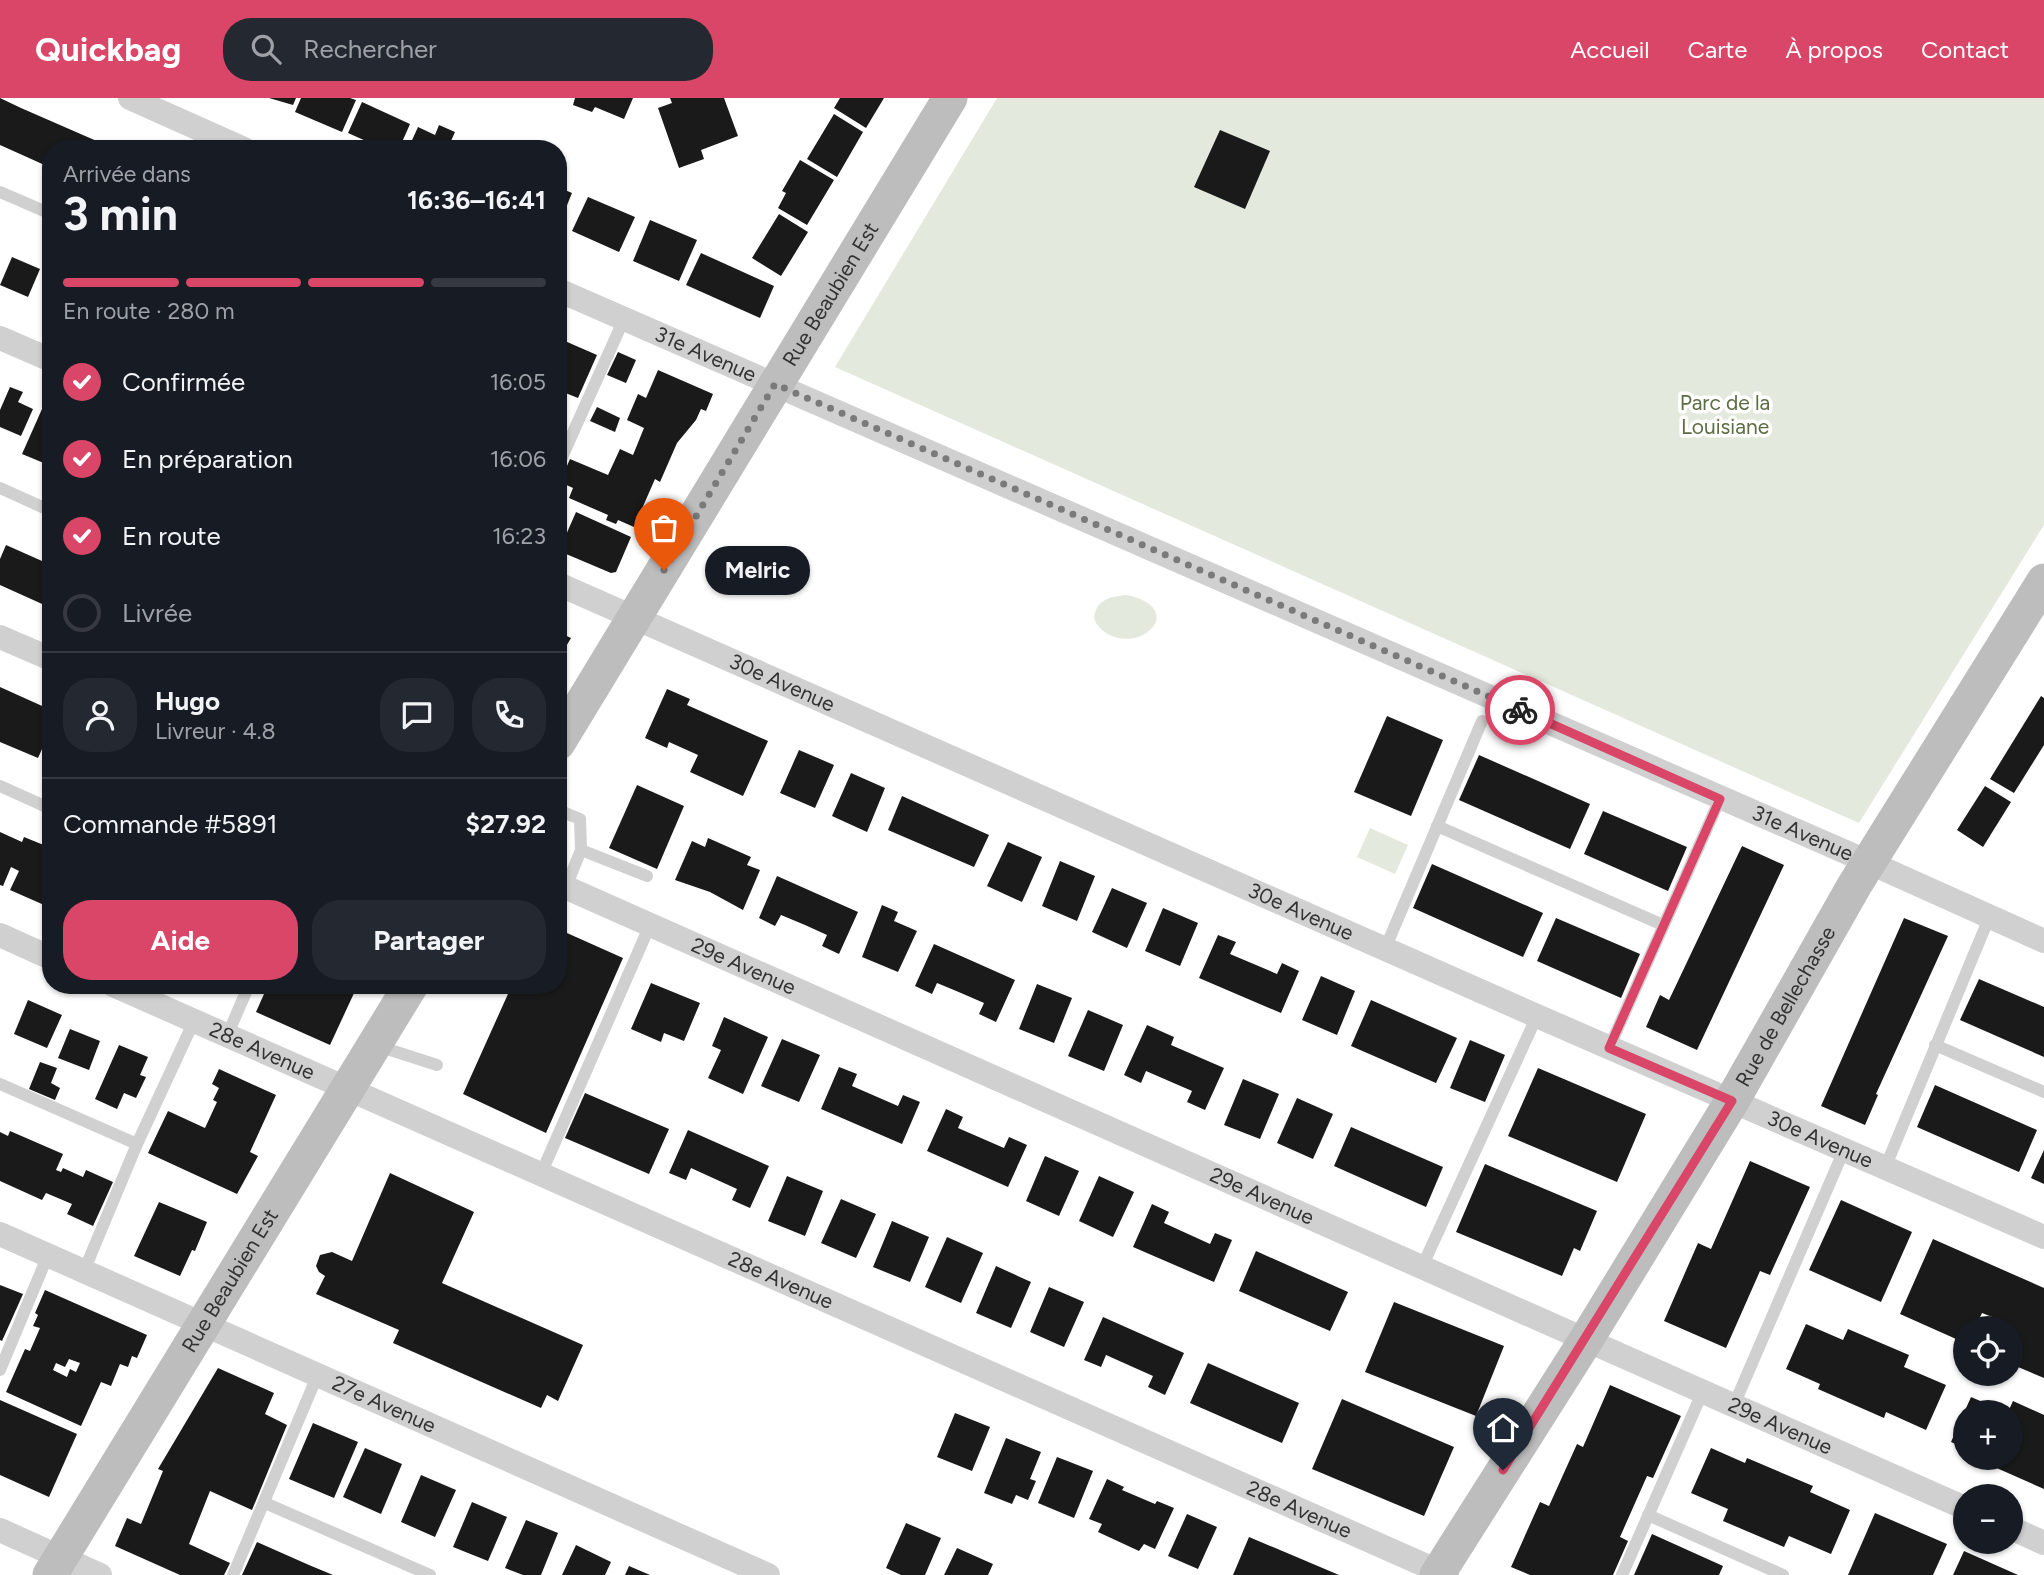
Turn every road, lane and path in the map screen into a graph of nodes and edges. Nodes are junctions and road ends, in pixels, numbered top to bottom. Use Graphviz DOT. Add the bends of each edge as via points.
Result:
graph roads {
  1 [pos="130,98"];
  2 [pos="950,98"];
  3 [pos="224,140"];
  4 [pos="0,192"];
  5 [pos="42,210"];
  6 [pos="567,294"];
  7 [pos="624,319"];
  8 [pos="0,338"];
  9 [pos="42,356"];
  10 [pos="775,384"];
  11 [pos="567,434"];
  12 [pos="0,488"];
  13 [pos="42,507"];
  14 [pos="2044,581"];
  15 [pos="567,588"];
  16 [pos="635,618"];
  17 [pos="0,637"];
  18 [pos="42,655"];
  19 [pos="1482,721"];
  20 [pos="567,728"];
  21 [pos="0,786"];
  22 [pos="1720,799"];
  23 [pos="42,805"];
  24 [pos="567,814"];
  25 [pos="1437,825"];
  26 [pos="582,850"];
  27 [pos="1869,863"];
  28 [pos="647,876"];
  29 [pos="567,877"];
  30 [pos="567,888"];
  31 [pos="1989,918"];
  32 [pos="650,925"];
  33 [pos="1663,925"];
  34 [pos="0,935"];
  35 [pos="2044,941"];
  36 [pos="1385,949"];
  37 [pos="42,954"];
  38 [pos="133,994"];
  39 [pos="245,994"];
  40 [pos="406,994"];
  41 [pos="1537,1016"];
  42 [pos="194,1021"];
  43 [pos="227,1036"];
  44 [pos="375,1045"];
  45 [pos="1935,1045"];
  46 [pos="1609,1048"];
  47 [pos="437,1065"];
  48 [pos="0,1084"];
  49 [pos="348,1089"];
  50 [pos="2044,1092"];
  51 [pos="1732,1101"];
  52 [pos="137,1144"];
  53 [pos="1844,1150"];
  54 [pos="1885,1168"];
  55 [pos="541,1174"];
  56 [pos="0,1234"];
  57 [pos="2044,1237"];
  58 [pos="48,1255"];
  59 [pos="1422,1267"];
  60 [pos="84,1271"];
  61 [pos="203,1323"];
  62 [pos="1586,1340"];
  63 [pos="0,1370"];
  64 [pos="318,1374"];
  65 [pos="1703,1391"];
  66 [pos="1734,1405"];
  67 [pos="265,1503"];
  68 [pos="1953,1503"];
  69 [pos="1648,1516"];
  70 [pos="0,1530"];
  71 [pos="2023,1533"];
  72 [pos="2044,1543"];
  73 [pos="55,1566"];
  74 [pos="1441,1574"];
  75 [pos="100,1575"];
  76 [pos="233,1575"];
  77 [pos="430,1575"];
  78 [pos="768,1575"];
  79 [pos="1622,1575"];
  80 [pos="1783,1575"];
  1 -- 3 [label="street"];
  2 -- 10 [label="street, Rue Beaubien Est"];
  4 -- 5 [label="lane"];
  6 -- 7 [label="street, 31e Avenue"];
  7 -- 10 [label="street, 31e Avenue"];
  7 -- 11 [label="lane"];
  8 -- 9 [label="street"];
  10 -- 16 [label="street, Rue Beaubien Est"];
  10 -- 22 [label="street, 31e Avenue"];
  12 -- 13 [label="lane"];
  14 -- 27 [label="street, Rue de Bellechasse"];
  15 -- 16 [label="street, 30e Avenue"];
  16 -- 20 [label="street, Rue Beaubien Est"];
  16 -- 36 [label="street, 30e Avenue"];
  17 -- 18 [label="street"];
  19 -- 25 [label="lane"];
  21 -- 23 [label="lane"];
  22 -- 27 [label="street, 31e Avenue"];
  22 -- 33 [label="lane"];
  24 -- 26 [label="lane" via="580,819"];
  25 -- 33 [label="lane"];
  25 -- 36 [label="lane"];
  26 -- 28 [label="lane"];
  26 -- 29 [label="lane"];
  27 -- 31 [label="street, 31e Avenue"];
  27 -- 51 [label="street, Rue de Bellechasse"];
  30 -- 32 [label="street, 29e Avenue"];
  31 -- 35 [label="street, 31e Avenue"];
  31 -- 45 [label="lane"];
  32 -- 55 [label="lane"];
  32 -- 59 [label="street, 29e Avenue"];
  33 -- 46 [label="lane"];
  34 -- 37 [label="street"];
  36 -- 41 [label="street, 30e Avenue"];
  38 -- 42 [label="street, 28e Avenue"];
  39 -- 43 [label="lane"];
  40 -- 44 [label="street, Rue Beaubien Est"];
  41 -- 46 [label="street, 30e Avenue"];
  41 -- 59 [label="lane"];
  42 -- 43 [label="street, 28e Avenue"];
  42 -- 52 [label="lane"];
  43 -- 49 [label="street, 28e Avenue"];
  44 -- 47 [label="lane"];
  44 -- 49 [label="street, Rue Beaubien Est"];
  45 -- 50 [label="lane"];
  45 -- 54 [label="lane"];
  46 -- 51 [label="street, 30e Avenue"];
  48 -- 52 [label="lane"];
  49 -- 55 [label="street, 28e Avenue"];
  49 -- 61 [label="street, Rue Beaubien Est"];
  51 -- 53 [label="street, 30e Avenue"];
  51 -- 62 [label="street, Rue de Bellechasse"];
  52 -- 60 [label="lane"];
  53 -- 54 [label="street, 30e Avenue"];
  53 -- 66 [label="lane"];
  54 -- 57 [label="street, 30e Avenue"];
  55 -- 74 [label="street, 28e Avenue"];
  56 -- 58 [label="street, 27e Avenue"];
  58 -- 60 [label="street, 27e Avenue"];
  58 -- 63 [label="lane"];
  59 -- 62 [label="street, 29e Avenue"];
  60 -- 61 [label="street, 27e Avenue"];
  61 -- 64 [label="street, 27e Avenue"];
  61 -- 73 [label="street, Rue Beaubien Est"];
  62 -- 65 [label="street, 29e Avenue"];
  62 -- 74 [label="street, Rue de Bellechasse"];
  64 -- 67 [label="lane"];
  64 -- 78 [label="street, 27e Avenue"];
  65 -- 66 [label="street, 29e Avenue"];
  65 -- 69 [label="lane"];
  66 -- 68 [label="street, 29e Avenue"];
  67 -- 76 [label="lane"];
  67 -- 77 [label="lane"];
  69 -- 79 [label="lane"];
  69 -- 80 [label="lane"];
  70 -- 73 [label="street"];
  71 -- 72 [label="street"];
  73 -- 75 [label="street"];
}
